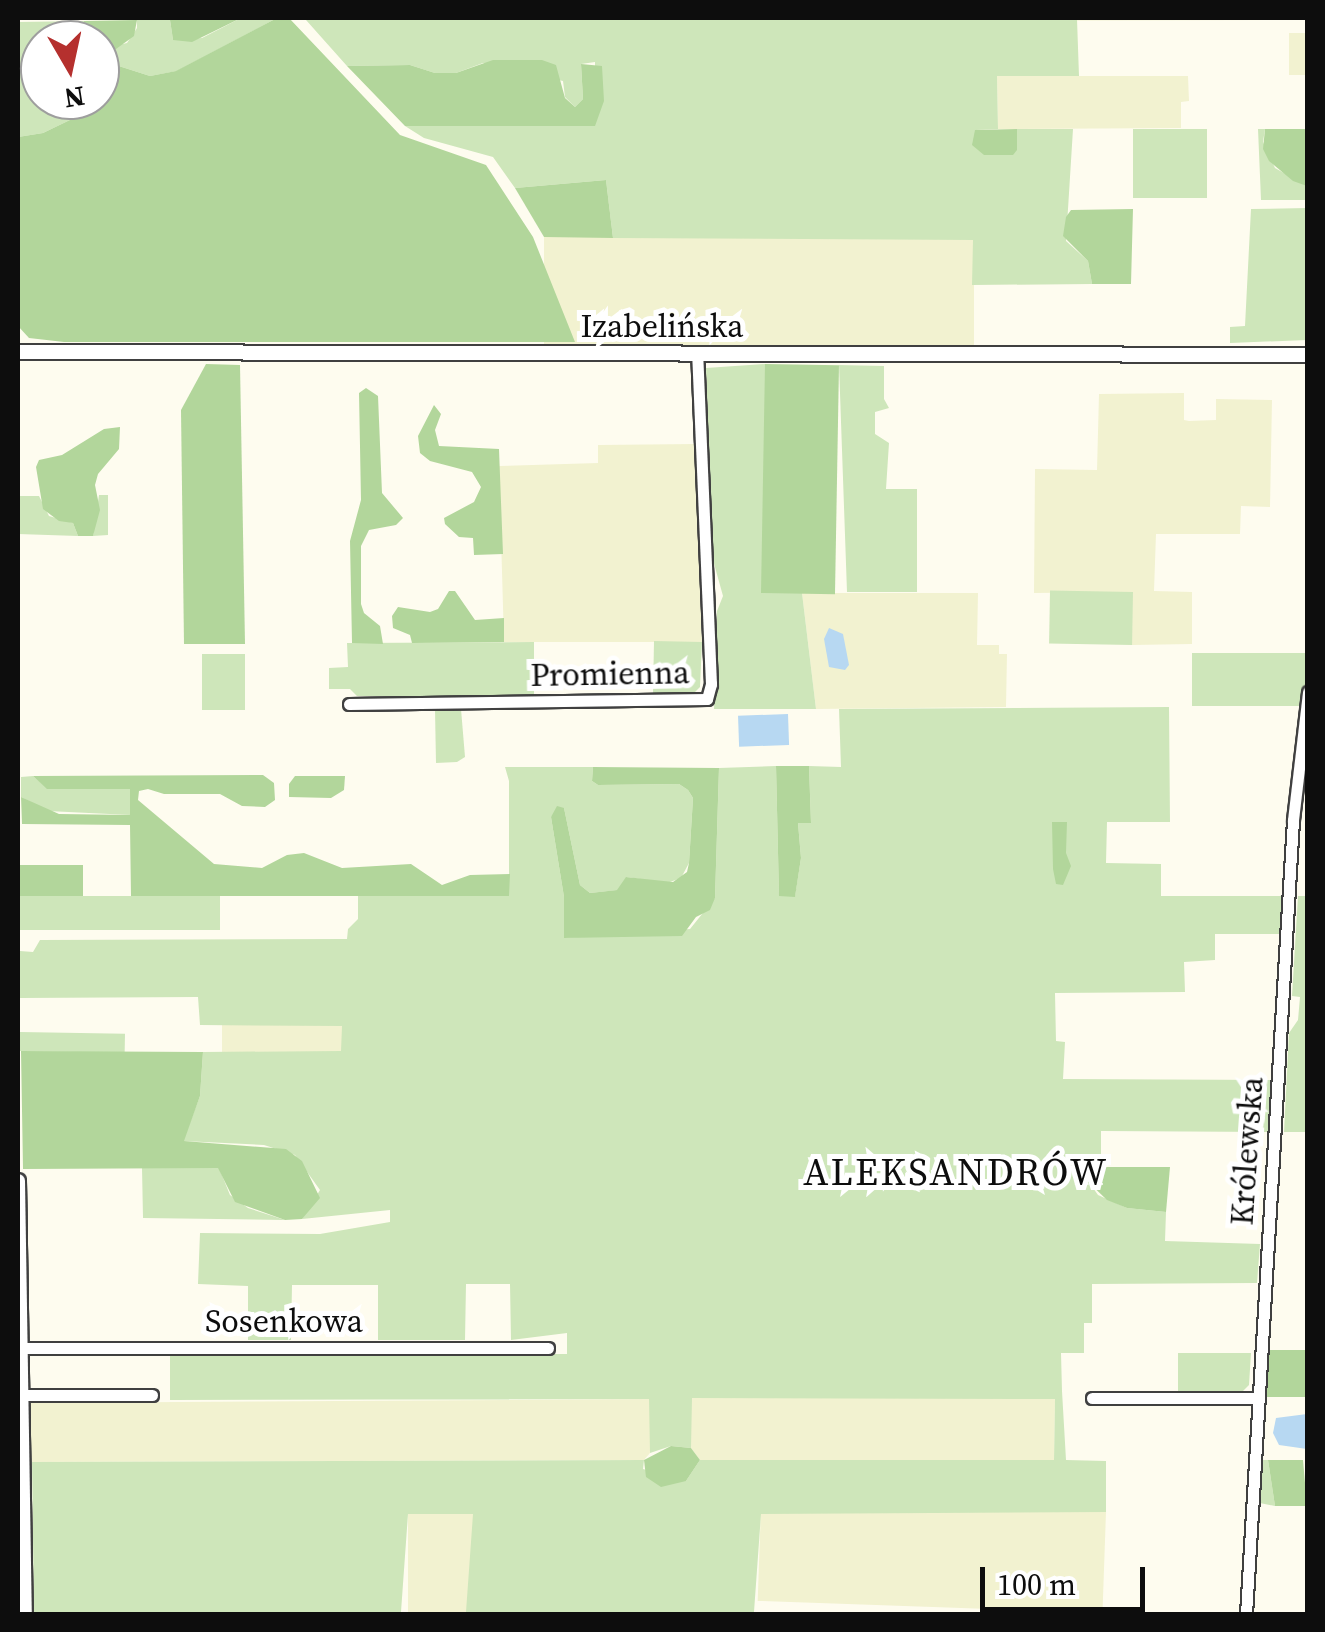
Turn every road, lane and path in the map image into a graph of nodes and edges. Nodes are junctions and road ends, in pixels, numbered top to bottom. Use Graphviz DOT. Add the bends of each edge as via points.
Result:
graph roads {
  1 [pos="18,352"];
  2 [pos="697,354"];
  3 [pos="1308,355"];
  4 [pos="1308,692"];
  5 [pos="349,704"];
  6 [pos="1293,820"];
  7 [pos="1308,820"];
  8 [pos="18,1181"];
  9 [pos="18,1303"];
  10 [pos="20,1348"];
  11 [pos="548,1348"];
  12 [pos="21,1395"];
  13 [pos="152,1395"];
  14 [pos="1092,1398"];
  15 [pos="1257,1398"];
  16 [pos="24,1614"];
  17 [pos="1246,1614"];
  1 -- 2 [label="street, Izabelińska"];
  2 -- 3 [label="street, Izabelińska"];
  2 -- 5 [label="street, Promienna" via="707,699"];
  4 -- 6 [label="street, Królewska"];
  6 -- 7 [label="street"];
  6 -- 15 [label="street, Królewska"];
  8 -- 9 [label="street"];
  9 -- 10 [label="street"];
  10 -- 11 [label="street, Sosenkowa"];
  10 -- 12 [label="street"];
  12 -- 13 [label="street"];
  12 -- 16 [label="street"];
  14 -- 15 [label="street"];
  15 -- 17 [label="street, Królewska"];
}
